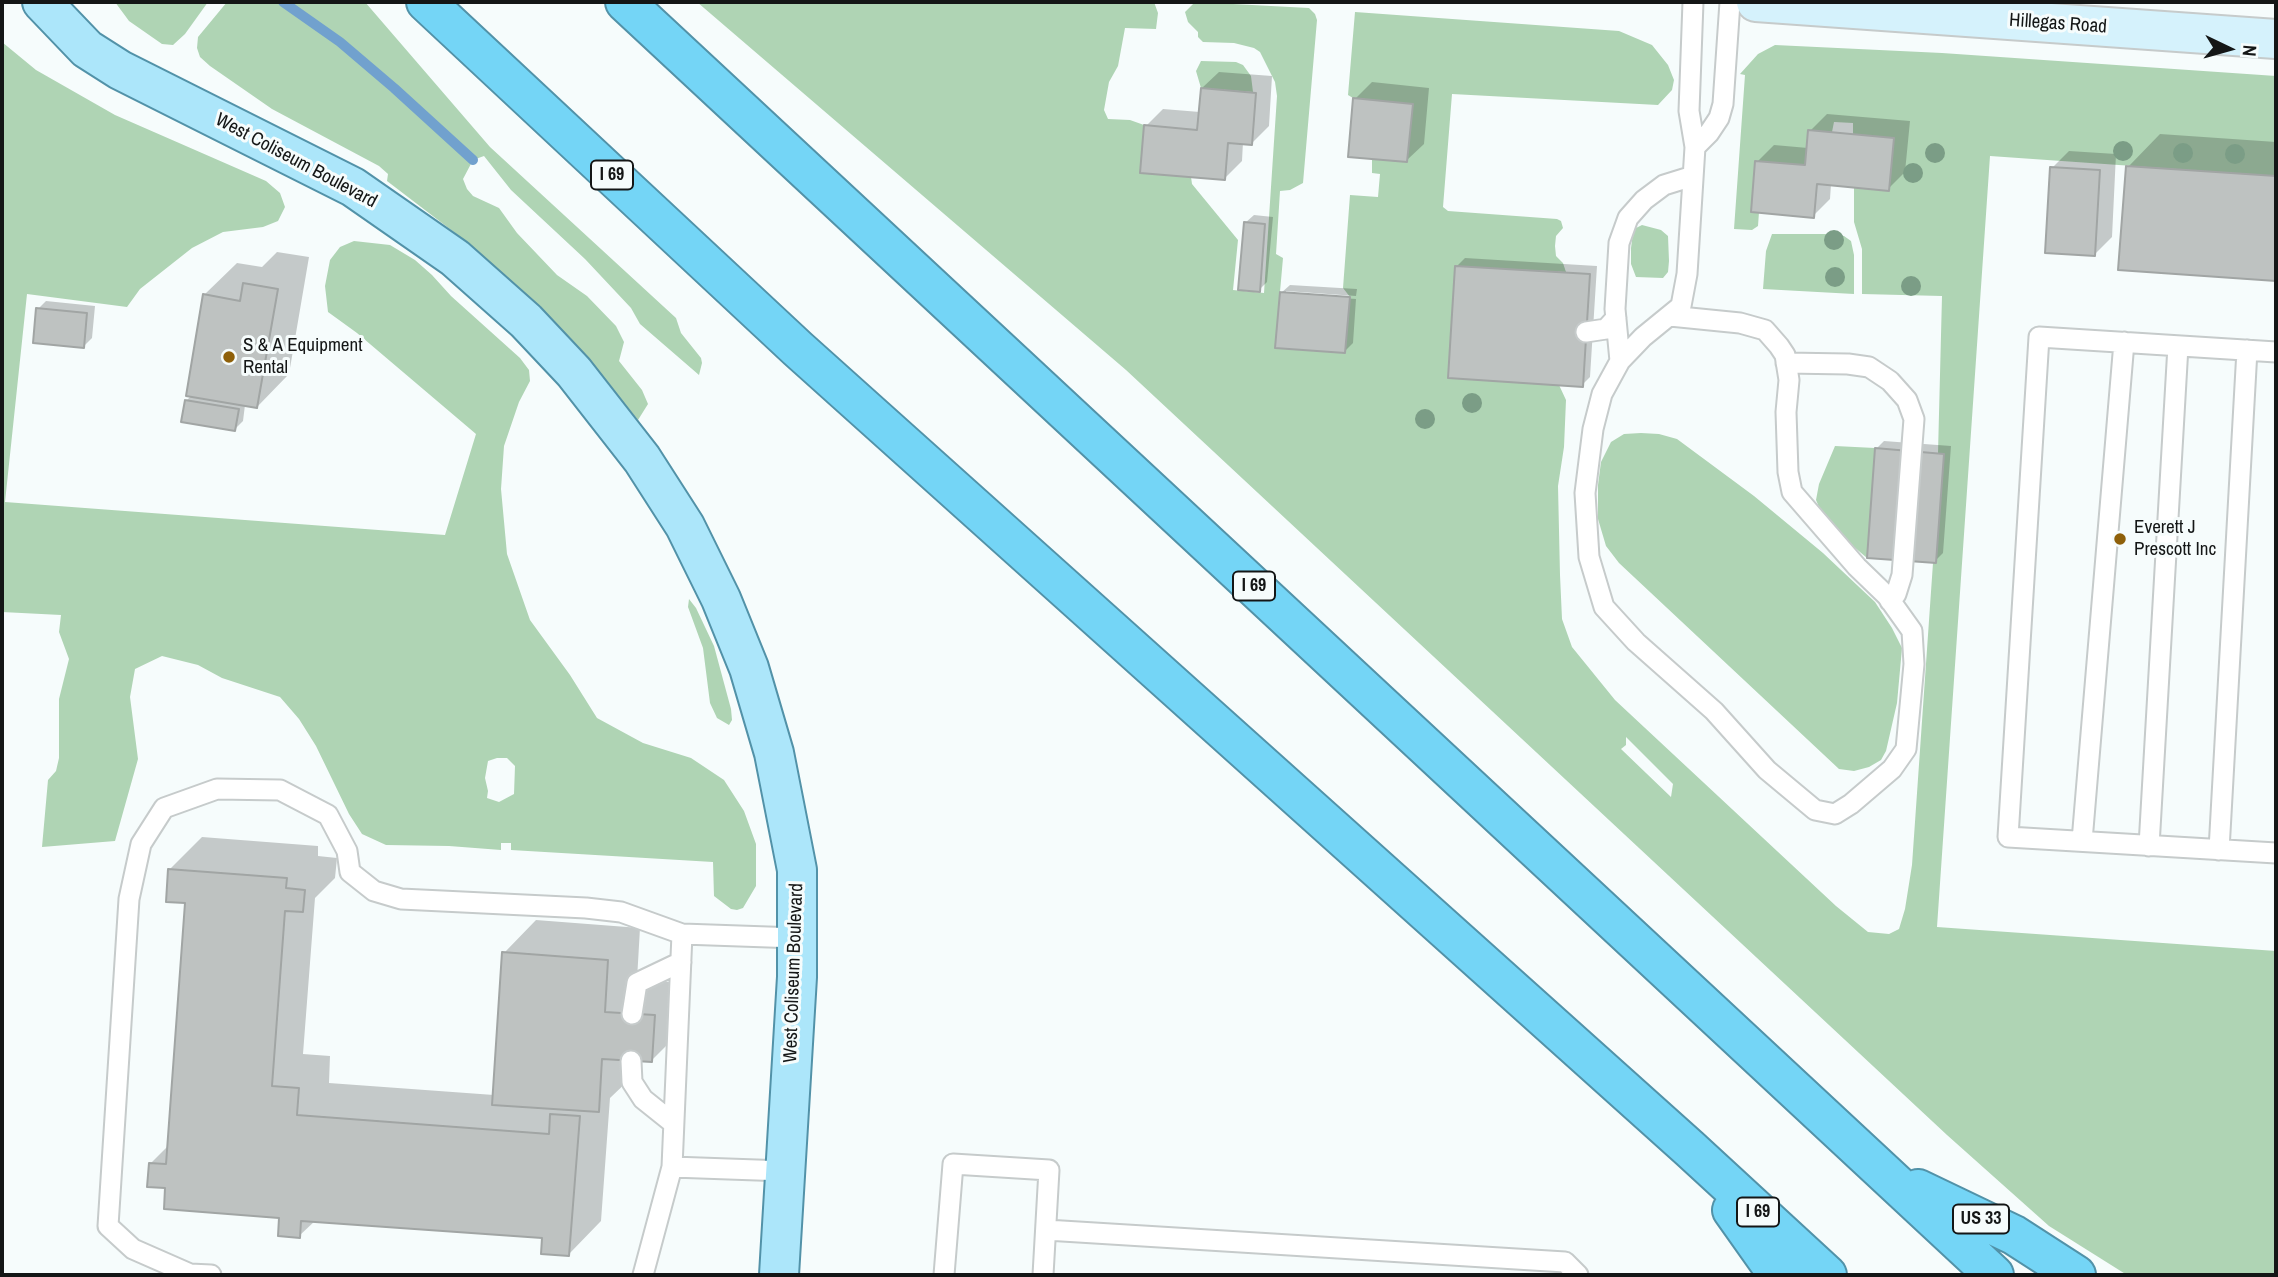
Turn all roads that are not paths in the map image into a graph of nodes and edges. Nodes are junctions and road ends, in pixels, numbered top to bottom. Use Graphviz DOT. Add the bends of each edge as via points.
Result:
graph roads {
  1 [pos="43,2"];
  2 [pos="63,2"];
  3 [pos="426,2"];
  4 [pos="625,2"];
  5 [pos="1693,2"];
  6 [pos="1730,2"];
  7 [pos="1756,2"];
  8 [pos="2276,39"];
  9 [pos="87,49"];
  10 [pos="1695,147"];
  11 [pos="1693,176"];
  12 [pos="1670,316"];
  13 [pos="1616,318"];
  14 [pos="1586,332"];
  15 [pos="2124,342"];
  16 [pos="2178,346"];
  17 [pos="2246,350"];
  18 [pos="2276,352"];
  19 [pos="1620,361"];
  20 [pos="1786,363"];
  21 [pos="1890,601"];
  22 [pos="2082,841"];
  23 [pos="2149,846"];
  24 [pos="2219,850"];
  25 [pos="2276,853"];
  26 [pos="682,934"];
  27 [pos="797,938"];
  28 [pos="681,962"];
  29 [pos="632,1014"];
  30 [pos="631,1061"];
  31 [pos="673,1123"];
  32 [pos="1689,1148"];
  33 [pos="672,1167"];
  34 [pos="785,1171"];
  35 [pos="1882,1171"];
  36 [pos="1046,1230"];
  37 [pos="211,1275"];
  38 [pos="643,1275"];
  39 [pos="779,1275"];
  40 [pos="944,1275"];
  41 [pos="1043,1275"];
  42 [pos="1578,1275"];
  43 [pos="1778,1275"];
  44 [pos="1827,1275"];
  45 [pos="1994,1275"];
  46 [pos="2076,1275"];
  1 -- 9 [label="main road, West Coliseum Boulevard"];
  2 -- 9 [label="main road"];
  3 -- 32 [label="highway, I 69" via="808,358"];
  4 -- 35 [label="highway, I 69"];
  5 -- 10 [label="lane" via="1689,111"];
  6 -- 10 [label="lane" via="1723,103 1719,118"];
  7 -- 8 [label="main road, Hillegas Road"];
  9 -- 27 [label="main road, West Coliseum Boulevard" via="353,187 425,236 527,321 619,427 685,526 722,599 749,668 774,753 797,870"];
  10 -- 11 [label="lane"];
  11 -- 12 [label="lane" via="1687,274 1681,306"];
  11 -- 13 [label="lane" via="1664,185 1628,218 1619,243"];
  12 -- 19 [label="lane"];
  12 -- 20 [label="lane" via="1765,330"];
  13 -- 14 [label="lane" via="1606,329"];
  13 -- 19 [label="lane"];
  15 -- 16 [label="lane"];
  15 -- 22 [label="lane"];
  15 -- 22 [label="lane" via="2039,337 2008,837"];
  16 -- 17 [label="lane"];
  16 -- 23 [label="lane"];
  17 -- 18 [label="lane"];
  17 -- 24 [label="lane"];
  19 -- 21 [label="lane" via="1599,405 1585,493 1589,557 1604,607 1714,711 1767,770 1815,810 1835,814 1851,804 1892,769 1906,749 1914,664 1912,631"];
  20 -- 21 [label="lane" via="1792,492"];
  20 -- 21 [label="lane" via="1869,367 1907,400 1914,419 1902,575"];
  22 -- 23 [label="lane"];
  23 -- 24 [label="lane"];
  24 -- 25 [label="lane"];
  26 -- 27 [label="lane"];
  26 -- 28 [label="lane"];
  26 -- 37 [label="lane" via="621,912 401,900 374,891 350,872 347,851 328,816 280,790 217,789 164,808 141,844 129,900 107,1226 133,1249 190,1274"];
  27 -- 34 [label="main road, West Coliseum Boulevard"];
  28 -- 29 [label="lane" via="637,983"];
  28 -- 31 [label="lane"];
  30 -- 31 [label="lane" via="632,1082 643,1099"];
  31 -- 33 [label="lane"];
  32 -- 43 [label="highway"];
  32 -- 44 [label="highway, I 69"];
  33 -- 34 [label="lane"];
  33 -- 38 [label="lane"];
  34 -- 39 [label="main road, West Coliseum Boulevard"];
  35 -- 45 [label="highway, I 69"];
  35 -- 46 [label="highway, US 33" via="2014,1235"];
  36 -- 40 [label="lane" via="1049,1170 953,1164"];
  36 -- 41 [label="lane"];
  36 -- 42 [label="lane" via="1566,1262"];
}
